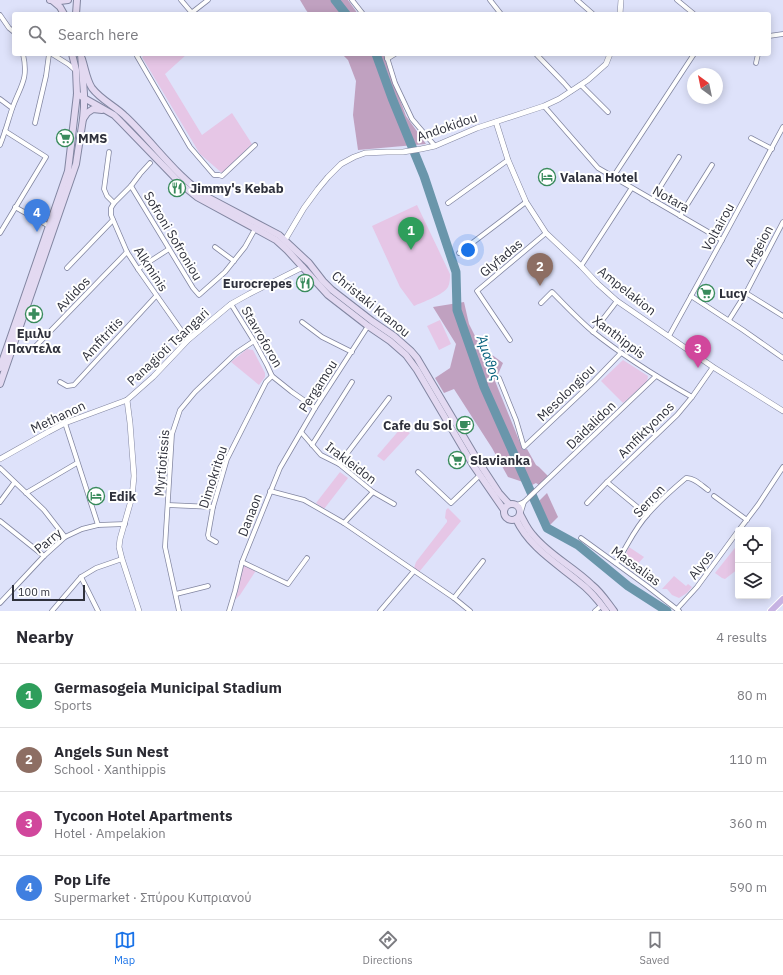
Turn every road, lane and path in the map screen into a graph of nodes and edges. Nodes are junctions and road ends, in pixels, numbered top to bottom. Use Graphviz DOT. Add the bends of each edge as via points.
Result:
graph roads {
  1 [pos="52,0"];
  2 [pos="68,0"];
  3 [pos="77,0"];
  4 [pos="181,0"];
  5 [pos="208,0"];
  6 [pos="352,0"];
  7 [pos="490,0"];
  8 [pos="577,0"];
  9 [pos="621,0"];
  10 [pos="677,0"];
  11 [pos="63,12"];
  12 [pos="76,12"];
  13 [pos="190,12"];
  14 [pos="192,12"];
  15 [pos="361,12"];
  16 [pos="499,12"];
  17 [pos="591,12"];
  18 [pos="620,12"];
  19 [pos="692,12"];
  20 [pos="0,15"];
  21 [pos="12,30"];
  22 [pos="783,34"];
  23 [pos="771,36"];
  24 [pos="23,56"];
  25 [pos="49,56"];
  26 [pos="55,56"];
  27 [pos="72,56"];
  28 [pos="137,56"];
  29 [pos="386,56"];
  30 [pos="538,56"];
  31 [pos="609,56"];
  32 [pos="693,56"];
  33 [pos="758,56"];
  34 [pos="82,57"];
  35 [pos="756,63"];
  36 [pos="76,70"];
  37 [pos="581,85"];
  38 [pos="571,91"];
  39 [pos="77,94"];
  40 [pos="84,98"];
  41 [pos="0,99"];
  42 [pos="544,106"];
  43 [pos="12,108"];
  44 [pos="105,110"];
  45 [pos="608,112"];
  46 [pos="83,119"];
  47 [pos="496,122"];
  48 [pos="35,123"];
  49 [pos="783,127"];
  50 [pos="5,131"];
  51 [pos="751,138"];
  52 [pos="0,145"];
  53 [pos="255,145"];
  54 [pos="435,146"];
  55 [pos="772,149"];
  56 [pos="109,152"];
  57 [pos="679,157"];
  58 [pos="508,160"];
  59 [pos="150,163"];
  60 [pos="712,165"];
  61 [pos="613,177"];
  62 [pos="131,186"];
  63 [pos="631,188"];
  64 [pos="652,200"];
  65 [pos="526,202"];
  66 [pos="114,203"];
  67 [pos="448,203"];
  68 [pos="15,207"];
  69 [pos="680,216"];
  70 [pos="113,220"];
  71 [pos="783,222"];
  72 [pos="49,226"];
  73 [pos="255,229"];
  74 [pos="0,233"];
  75 [pos="546,233"];
  76 [pos="285,240"];
  77 [pos="722,240"];
  78 [pos="214,247"];
  79 [pos="169,249"];
  80 [pos="127,252"];
  81 [pos="459,253"];
  82 [pos="234,261"];
  83 [pos="309,263"];
  84 [pos="580,266"];
  85 [pos="303,267"];
  86 [pos="67,268"];
  87 [pos="138,269"];
  88 [pos="746,293"];
  89 [pos="156,296"];
  90 [pos="691,296"];
  91 [pos="617,301"];
  92 [pos="542,303"];
  93 [pos="231,304"];
  94 [pos="783,316"];
  95 [pos="729,320"];
  96 [pos="302,322"];
  97 [pos="368,326"];
  98 [pos="593,332"];
  99 [pos="669,336"];
  100 [pos="188,340"];
  101 [pos="510,340"];
  102 [pos="254,341"];
  103 [pos="33,349"];
  104 [pos="352,352"];
  105 [pos="621,353"];
  106 [pos="783,358"];
  107 [pos="713,367"];
  108 [pos="0,368"];
  109 [pos="272,376"];
  110 [pos="656,376"];
  111 [pos="499,378"];
  112 [pos="60,382"];
  113 [pos="352,382"];
  114 [pos="0,384"];
  115 [pos="692,397"];
  116 [pos="389,398"];
  117 [pos="127,400"];
  118 [pos="315,408"];
  119 [pos="783,411"];
  120 [pos="65,424"];
  121 [pos="301,432"];
  122 [pos="312,445"];
  123 [pos="0,458"];
  124 [pos="77,463"];
  125 [pos="340,464"];
  126 [pos="783,467"];
  127 [pos="0,468"];
  128 [pos="418,472"];
  129 [pos="480,475"];
  130 [pos="607,482"];
  131 [pos="14,483"];
  132 [pos="708,490"];
  133 [pos="270,491"];
  134 [pos="373,492"];
  135 [pos="26,493"];
  136 [pos="714,496"];
  137 [pos="0,502"];
  138 [pos="524,502"];
  139 [pos="587,503"];
  140 [pos="394,504"];
  141 [pos="509,504"];
  142 [pos="168,505"];
  143 [pos="517,505"];
  144 [pos="213,507"];
  145 [pos="504,510"];
  146 [pos="520,513"];
  147 [pos="647,514"];
  148 [pos="516,520"];
  149 [pos="747,520"];
  150 [pos="0,521"];
  151 [pos="344,523"];
  152 [pos="125,524"];
  153 [pos="98,525"];
  154 [pos="742,527"];
  155 [pos="735,536"];
  156 [pos="65,537"];
  157 [pos="581,538"];
  158 [pos="216,542"];
  159 [pos="44,556"];
  160 [pos="307,558"];
  161 [pos="122,559"];
  162 [pos="483,561"];
  163 [pos="242,562"];
  164 [pos="616,563"];
  165 [pos="414,571"];
  166 [pos="81,576"];
  167 [pos="208,586"];
  168 [pos="176,594"];
  169 [pos="454,598"];
  170 [pos="605,599"];
  171 [pos="783,599"];
  172 [pos="0,603"];
  173 [pos="602,606"];
  174 [pos="382,610"];
  175 [pos="678,610"];
  176 [pos="52,611"];
  177 [pos="98,611"];
  178 [pos="139,611"];
  179 [pos="179,611"];
  180 [pos="229,611"];
  181 [pos="470,611"];
  182 [pos="595,611"];
  183 [pos="606,611"];
  184 [pos="614,611"];
  185 [pos="771,611"];
  1 -- 2 [label="main road"];
  1 -- 11 [label="main road"];
  3 -- 12 [label="main road"];
  4 -- 13 [label="street"];
  5 -- 14 [label="street"];
  6 -- 15 [label="street"];
  7 -- 16 [label="street"];
  8 -- 17 [label="street"];
  9 -- 18 [label="street"];
  10 -- 19 [label="street"];
  20 -- 21 [label="street"];
  22 -- 23 [label="street"];
  24 -- 43 [label="street" via="26,68 24,81"];
  25 -- 48 [label="street"];
  26 -- 36 [label="street"];
  27 -- 36 [label="main road"];
  28 -- 53 [label="street" via="190,147 214,175 222,176"];
  29 -- 54 [label="street" via="412,119"];
  30 -- 38 [label="street"];
  31 -- 37 [label="street, Andokidou" via="606,64"];
  32 -- 61 [label="street"];
  33 -- 35 [label="street"];
  34 -- 40 [label="main road"];
  34 -- 76 [label="main road, Christaki Kranou" via="96,94 124,116 186,180 209,198"];
  36 -- 39 [label="main road"];
  37 -- 38 [label="street, Andokidou"];
  37 -- 45 [label="street"];
  38 -- 42 [label="street, Andokidou"];
  39 -- 40 [label="main road, Christaki Kranou"];
  39 -- 72 [label="main road" via="68,171"];
  40 -- 44 [label="main road, Christaki Kranou"];
  40 -- 46 [label="main road"];
  41 -- 43 [label="street"];
  42 -- 47 [label="street, Andokidou"];
  42 -- 61 [label="street, Notara" via="598,168"];
  43 -- 50 [label="street"];
  44 -- 46 [label="main road" via="93,109"];
  44 -- 73 [label="main road, Christaki Kranou" via="120,120 189,191"];
  46 -- 114 [label="main road" via="74,171"];
  47 -- 54 [label="street, Andokidou"];
  47 -- 58 [label="street, Ampelakion"];
  49 -- 55 [label="street, Voltairou"];
  50 -- 52 [label="street"];
  50 -- 68 [label="street" via="46,158"];
  51 -- 55 [label="street"];
  54 -- 76 [label="street, Andokidou" via="403,152 365,153 341,164 318,189"];
  55 -- 77 [label="street, Voltairou"];
  56 -- 66 [label="street" via="104,189"];
  57 -- 64 [label="street"];
  58 -- 65 [label="street, Ampelakion"];
  58 -- 67 [label="street"];
  59 -- 62 [label="street"];
  60 -- 69 [label="street"];
  61 -- 63 [label="street, Notara"];
  62 -- 66 [label="street"];
  62 -- 79 [label="street, Sofroni Sofroniou"];
  63 -- 64 [label="street, Notara"];
  63 -- 84 [label="street"];
  64 -- 69 [label="street, Notara"];
  65 -- 75 [label="street, Ampelakion"];
  65 -- 81 [label="street"];
  66 -- 70 [label="street, Alkminis" via="111,208"];
  68 -- 72 [label="street"];
  68 -- 74 [label="street"];
  69 -- 77 [label="street, Notara"];
  70 -- 80 [label="street, Alkminis"];
  70 -- 86 [label="street"];
  71 -- 88 [label="street, Argeion"];
  72 -- 108 [label="main road"];
  73 -- 82 [label="street"];
  73 -- 85 [label="main road, Christaki Kranou" via="276,240"];
  75 -- 84 [label="street, Ampelakion"];
  75 -- 101 [label="street, Glyfadas" via="477,292"];
  76 -- 83 [label="main road, Christaki Kranou"];
  77 -- 90 [label="street, Voltairou"];
  78 -- 82 [label="street"];
  79 -- 82 [label="street, Sofroni Sofroniou" via="192,288 199,295"];
  79 -- 87 [label="street"];
  80 -- 87 [label="street, Alkminis"];
  80 -- 103 [label="street, Avlidos"];
  83 -- 85 [label="street, Panagioti Tsangari"];
  83 -- 141 [label="main road, Christaki Kranou" via="336,293 394,336 417,358 478,461"];
  84 -- 91 [label="street, Ampelakion"];
  85 -- 93 [label="street, Panagioti Tsangari"];
  85 -- 97 [label="main road, Christaki Kranou" via="328,295"];
  87 -- 89 [label="street, Alkminis"];
  88 -- 94 [label="street"];
  88 -- 95 [label="street, Argeion"];
  89 -- 100 [label="street, Alkminis"];
  89 -- 112 [label="street, Amfitritis" via="74,385 67,386"];
  90 -- 95 [label="street"];
  90 -- 99 [label="street, Voltairou"];
  91 -- 98 [label="street"];
  91 -- 99 [label="street, Ampelakion"];
  92 -- 98 [label="street, Xanthippis" via="552,292"];
  93 -- 100 [label="street, Panagioti Tsangari"];
  93 -- 102 [label="street, Stavroforon"];
  95 -- 106 [label="street"];
  96 -- 104 [label="street, Pergamou" via="322,337"];
  97 -- 104 [label="street, Pergamou"];
  97 -- 129 [label="main road, Christaki Kranou" via="387,338 412,362"];
  98 -- 105 [label="street, Xanthippis"];
  99 -- 107 [label="street, Ampelakion"];
  100 -- 117 [label="street, Panagioti Tsangari"];
  102 -- 109 [label="street, Stavroforon"];
  102 -- 142 [label="street, Myrtiotissis" via="236,353 194,392 180,410 172,434"];
  104 -- 118 [label="street, Pergamou"];
  105 -- 110 [label="street, Xanthippis"];
  105 -- 111 [label="street, Mesolongiou" via="524,447"];
  107 -- 115 [label="street, Amfiktyonos"];
  107 -- 119 [label="street, Ampelakion"];
  109 -- 118 [label="street, Stavroforon"];
  109 -- 144 [label="street, Dimokritou" via="266,382 227,459"];
  110 -- 115 [label="street, Xanthippis"];
  110 -- 138 [label="street, Daidalidon"];
  113 -- 122 [label="street"];
  115 -- 130 [label="street, Amfiktyonos" via="677,416"];
  116 -- 125 [label="street"];
  117 -- 120 [label="street, Methanon"];
  117 -- 152 [label="street, Panagioti Tsangari" via="134,476"];
  118 -- 121 [label="street, Pergamou"];
  120 -- 123 [label="street, Methanon"];
  120 -- 124 [label="street"];
  121 -- 122 [label="street, Irakleidon"];
  121 -- 133 [label="street, Danaon"];
  122 -- 125 [label="street, Irakleidon" via="321,455"];
  124 -- 135 [label="street"];
  124 -- 153 [label="street"];
  125 -- 134 [label="street, Irakleidon"];
  126 -- 149 [label="street, Alyos"];
  127 -- 131 [label="street"];
  128 -- 129 [label="street" via="451,503"];
  129 -- 145 [label="main road, Christaki Kranou"];
  130 -- 139 [label="street, Amfiktyonos"];
  130 -- 147 [label="street"];
  131 -- 135 [label="street"];
  131 -- 137 [label="street"];
  132 -- 147 [label="street, Serron" via="686,478"];
  133 -- 151 [label="street" via="304,500"];
  133 -- 163 [label="street, Danaon"];
  134 -- 140 [label="street, Irakleidon"];
  134 -- 151 [label="street"];
  135 -- 156 [label="street" via="44,510"];
  136 -- 149 [label="street"];
  138 -- 143 [label="street"];
  138 -- 146 [label="street"];
  141 -- 143 [label="main road"];
  141 -- 145 [label="main road"];
  142 -- 144 [label="street"];
  142 -- 168 [label="street, Myrtiotissis" via="165,547"];
  143 -- 146 [label="main road"];
  144 -- 158 [label="street, Dimokritou" via="208,535"];
  145 -- 148 [label="main road" via="507,519"];
  146 -- 148 [label="main road"];
  146 -- 170 [label="main road" via="533,536 592,584"];
  147 -- 164 [label="street, Serron"];
  148 -- 173 [label="main road" via="538,549 588,589"];
  149 -- 154 [label="street, Alyos"];
  150 -- 159 [label="street"];
  151 -- 165 [label="street"];
  152 -- 153 [label="street, Parry"];
  152 -- 161 [label="street, Panagioti Tsangari" via="119,547"];
  153 -- 156 [label="street, Parry"];
  155 -- 175 [label="street, Alyos"];
  156 -- 159 [label="street, Parry"];
  157 -- 164 [label="street, Massalias"];
  159 -- 172 [label="street, Parry"];
  160 -- 163 [label="street" via="288,584"];
  161 -- 166 [label="street"];
  161 -- 178 [label="street, Panagioti Tsangari"];
  162 -- 169 [label="street"];
  163 -- 180 [label="street, Danaon"];
  164 -- 175 [label="street, Massalias"];
  165 -- 169 [label="street"];
  165 -- 174 [label="street"];
  166 -- 176 [label="street"];
  166 -- 177 [label="street"];
  167 -- 168 [label="street"];
  168 -- 179 [label="street, Myrtiotissis"];
  169 -- 181 [label="street"];
  170 -- 173 [label="street"];
  170 -- 184 [label="main road"];
  171 -- 185 [label="main road"];
  173 -- 182 [label="street"];
  173 -- 183 [label="main road"];
}
